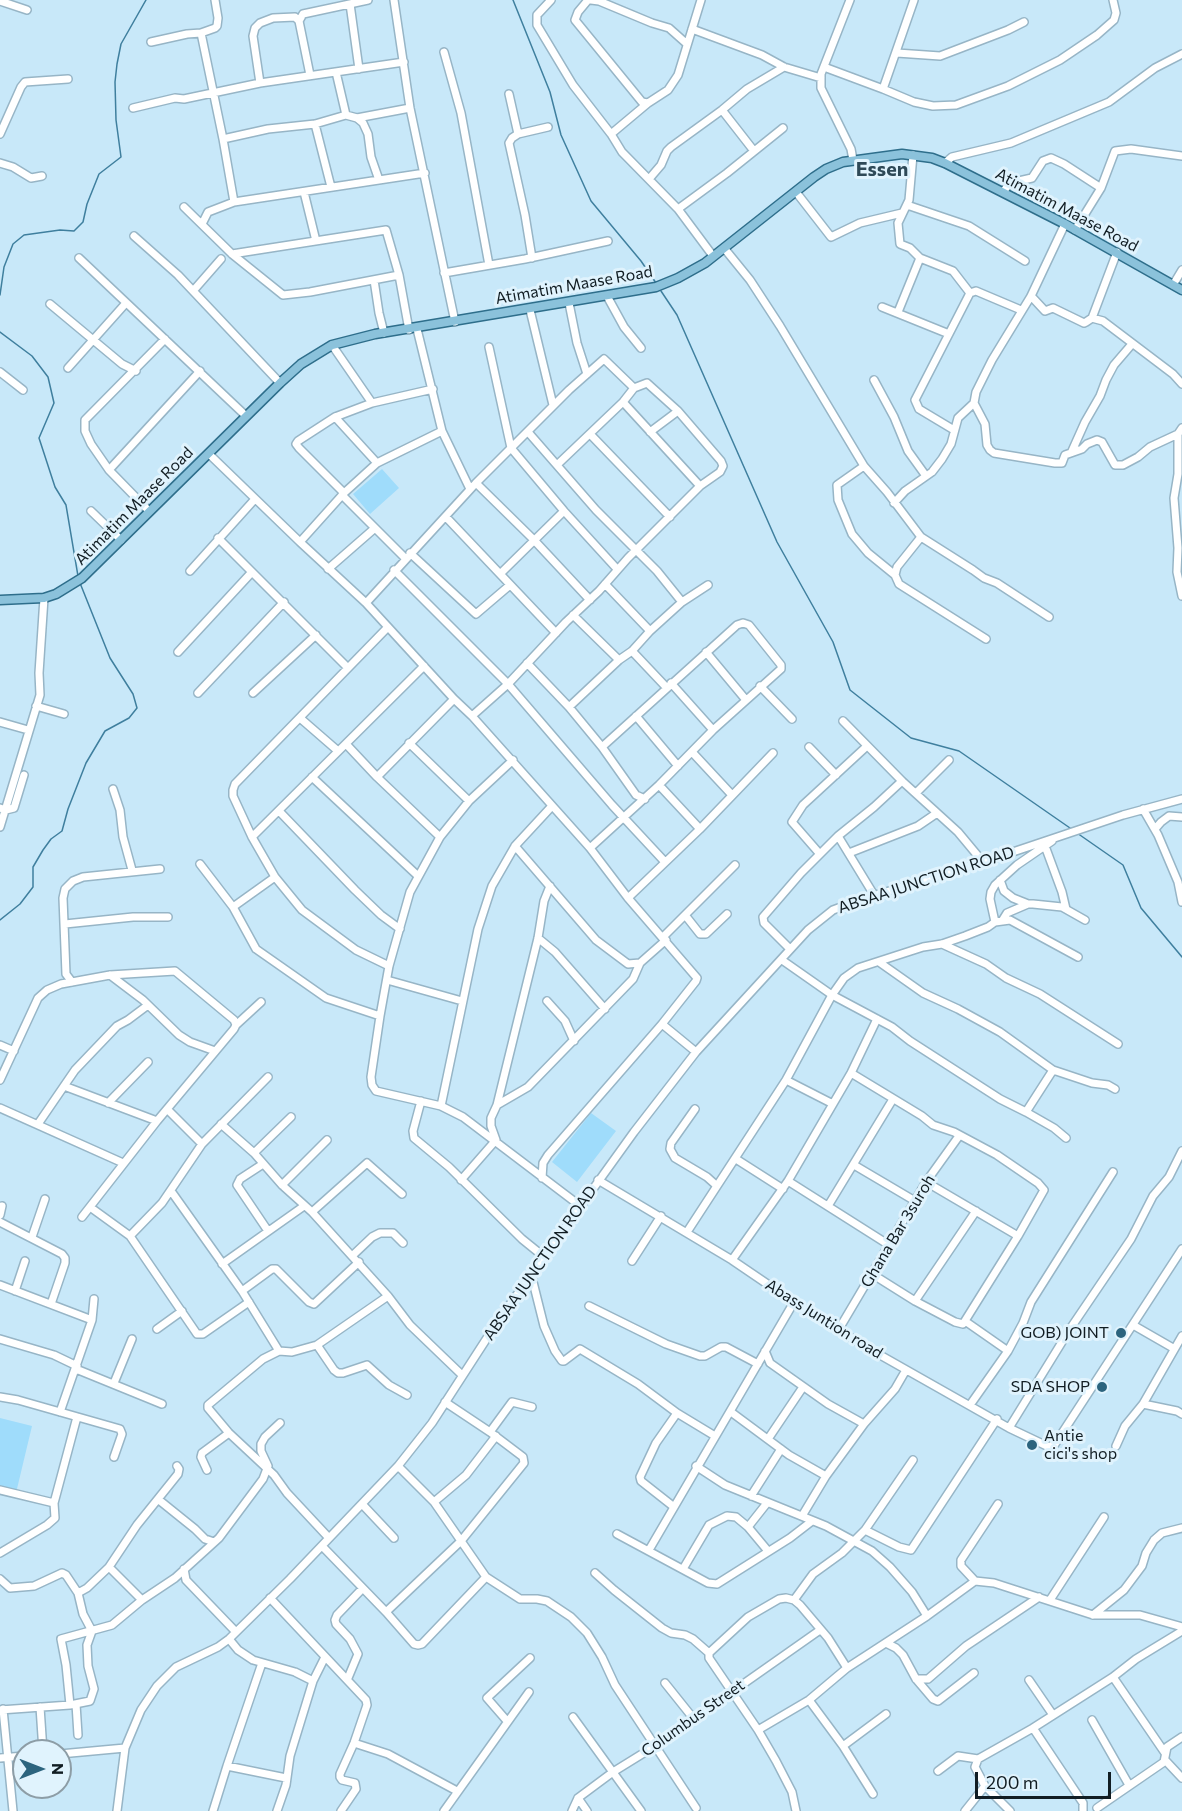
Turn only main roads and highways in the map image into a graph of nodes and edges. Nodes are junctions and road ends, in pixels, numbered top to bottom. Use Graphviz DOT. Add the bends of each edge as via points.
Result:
graph roads {
  1 [pos="1178,287"];
  2 [pos="0,600"];
  1 -- 2 [label="main road, Atimatim Maase Road" via="945,163 913,155 843,162 826,169 692,271 656,287 332,345 280,383 82,578 44,598"];
}
